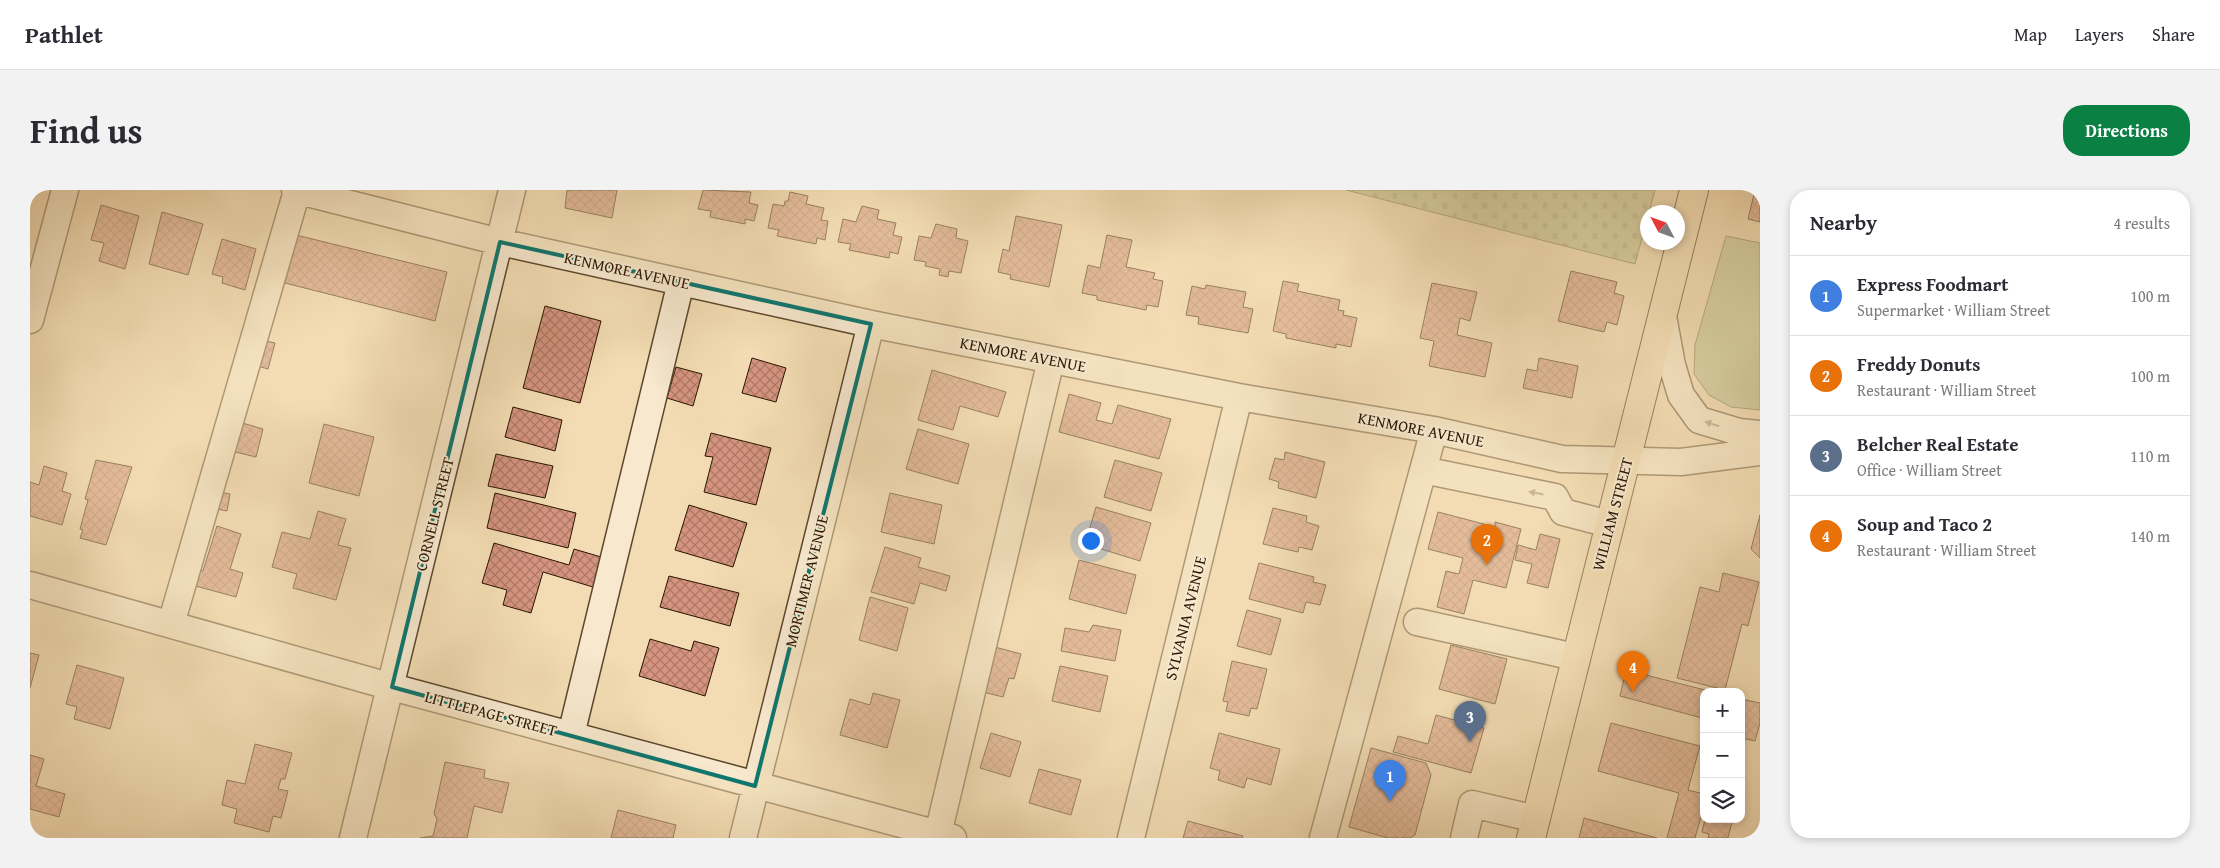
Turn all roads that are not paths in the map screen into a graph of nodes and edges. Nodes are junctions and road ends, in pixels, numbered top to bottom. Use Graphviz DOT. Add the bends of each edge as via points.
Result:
graph roads {
  1 [pos="65,190"];
  2 [pos="296,190"];
  3 [pos="512,190"];
  4 [pos="1694,190"];
  5 [pos="500,242"];
  6 [pos="681,282"];
  7 [pos="1663,316"];
  8 [pos="30,320"];
  9 [pos="870,324"];
  10 [pos="1051,360"];
  11 [pos="1239,397"];
  12 [pos="1434,430"];
  13 [pos="1760,434"];
  14 [pos="1760,452"];
  15 [pos="1626,462"];
  16 [pos="1423,470"];
  17 [pos="1609,524"];
  18 [pos="30,585"];
  19 [pos="1417,622"];
  20 [pos="170,624"];
  21 [pos="1575,656"];
  22 [pos="392,686"];
  23 [pos="571,735"];
  24 [pos="755,786"];
  25 [pos="1533,829"];
  26 [pos="945,836"];
  27 [pos="353,838"];
  28 [pos="743,838"];
  29 [pos="1131,838"];
  30 [pos="1323,838"];
  31 [pos="1464,838"];
  1 -- 8 [label="street"];
  2 -- 5 [label="street, KENMORE AVENUE"];
  2 -- 20 [label="street"];
  3 -- 5 [label="street, CORNELL STREET"];
  4 -- 7 [label="main road, WILLIAM STREET"];
  5 -- 6 [label="street, KENMORE AVENUE"];
  5 -- 22 [label="street, CORNELL STREET"];
  6 -- 9 [label="street, KENMORE AVENUE"];
  6 -- 23 [label="street"];
  13 -- 7 [label="street, one-way" via="1739,432 1699,420 1681,395"];
  7 -- 15 [label="main road, WILLIAM STREET"];
  9 -- 10 [label="street, KENMORE AVENUE"];
  9 -- 24 [label="street, MORTIMER AVENUE"];
  10 -- 11 [label="street, KENMORE AVENUE"];
  10 -- 26 [label="street"];
  11 -- 12 [label="street, KENMORE AVENUE"];
  11 -- 29 [label="street, SYLVANIA AVENUE"];
  12 -- 15 [label="street, KENMORE AVENUE" via="1562,458"];
  12 -- 16 [label="street"];
  14 -- 15 [label="street, KENMORE AVENUE" via="1681,462"];
  15 -- 17 [label="main road, WILLIAM STREET"];
  17 -- 16 [label="street, one-way" via="1563,512 1555,497"];
  16 -- 30 [label="street"];
  17 -- 21 [label="main road, WILLIAM STREET"];
  18 -- 20 [label="street, LITTLEPAGE STREET"];
  19 -- 21 [label="street"];
  20 -- 22 [label="street, LITTLEPAGE STREET"];
  21 -- 25 [label="main road, WILLIAM STREET"];
  22 -- 23 [label="street, LITTLEPAGE STREET"];
  22 -- 27 [label="street, CORNELL STREET"];
  23 -- 24 [label="street, LITTLEPAGE STREET"];
  24 -- 26 [label="street, LITTLEPAGE STREET"];
  24 -- 28 [label="street, MORTIMER AVENUE"];
  25 -- 31 [label="street" via="1472,804"];
}
